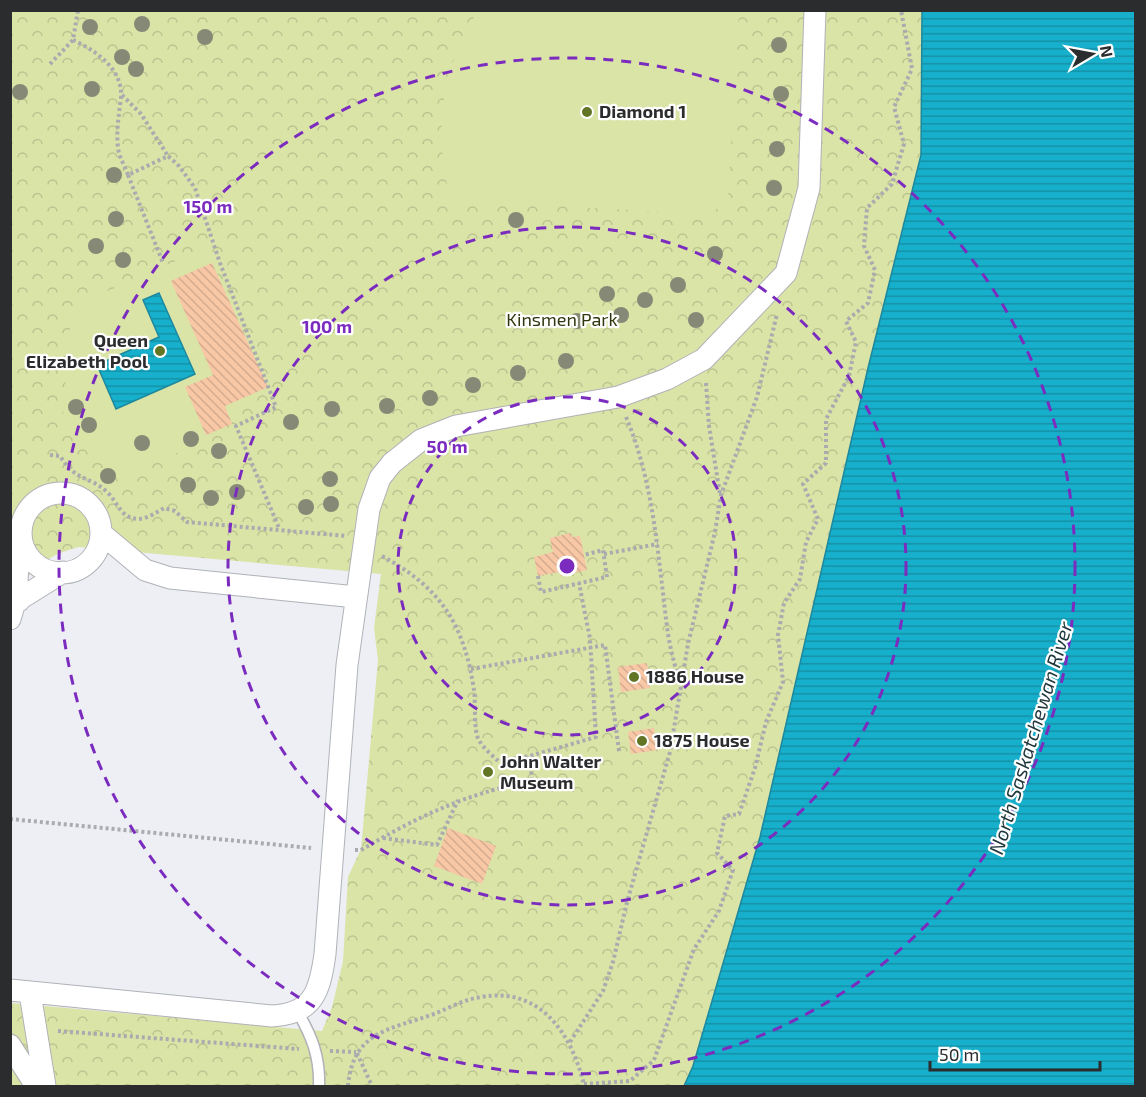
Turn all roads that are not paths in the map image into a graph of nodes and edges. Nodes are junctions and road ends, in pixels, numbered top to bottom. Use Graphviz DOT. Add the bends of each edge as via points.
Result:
graph roads {
  1 [pos="815,10"];
  2 [pos="21,534"];
  3 [pos="102,534"];
  4 [pos="63,572"];
  5 [pos="356,597"];
  6 [pos="15,610"];
  7 [pos="20,992"];
  8 [pos="297,1011"];
  9 [pos="10,1045"];
  10 [pos="36,1086"];
  11 [pos="45,1086"];
  12 [pos="319,1086"];
  1 -- 5 [label="street" via="809,188 786,273 704,359 667,379 618,397 456,426 421,440 380,478 369,509"];
  2 -- 3 [label="street" via="29,509 38,500 62,493 90,505"];
  2 -- 4 [label="street" via="31,559 42,567"];
  2 -- 6 [label="street"];
  3 -- 4 [label="street" via="91,559 81,568"];
  3 -- 5 [label="street" via="145,570 170,578"];
  4 -- 6 [label="street"];
  5 -- 8 [label="street" via="322,974 314,997"];
  7 -- 8 [label="street" via="272,1016"];
  7 -- 11 [label="street" via="37,1030"];
  8 -- 12 [label="lane" via="311,1035 319,1062"];
  9 -- 10 [label="street"];
}
